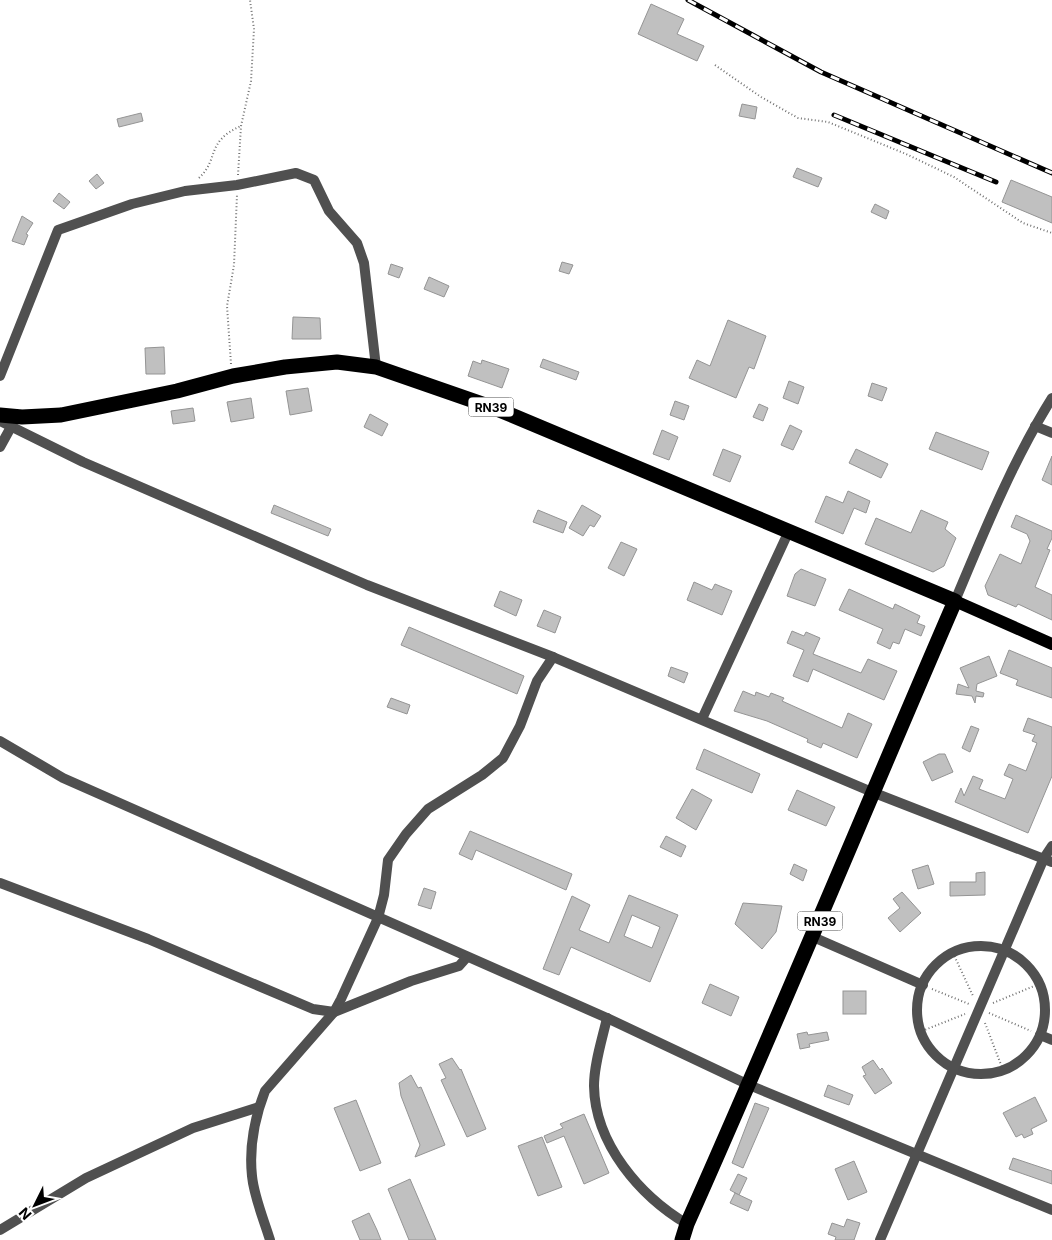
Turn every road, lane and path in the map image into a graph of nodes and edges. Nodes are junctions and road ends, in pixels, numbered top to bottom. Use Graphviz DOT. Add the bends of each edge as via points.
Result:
graph roads {
  1 [pos="715,65"];
  2 [pos="241,126"];
  3 [pos="185,192"];
  4 [pos="1052,233"];
  5 [pos="376,367"];
  6 [pos="0,376"];
  7 [pos="1052,398"];
  8 [pos="0,415"];
  9 [pos="0,420"];
  10 [pos="1035,426"];
  11 [pos="11,427"];
  12 [pos="1052,433"];
  13 [pos="0,446"];
  14 [pos="788,533"];
  15 [pos="955,601"];
  16 [pos="1052,644"];
  17 [pos="553,657"];
  18 [pos="702,719"];
  19 [pos="0,741"];
  20 [pos="872,792"];
  21 [pos="1052,846"];
  22 [pos="1048,860"];
  23 [pos="0,884"];
  24 [pos="378,918"];
  25 [pos="813,937"];
  26 [pos="1003,950"];
  27 [pos="467,957"];
  28 [pos="923,985"];
  29 [pos="334,1012"];
  30 [pos="607,1018"];
  31 [pos="1040,1035"];
  32 [pos="1052,1040"];
  33 [pos="954,1067"];
  34 [pos="749,1084"];
  35 [pos="259,1107"];
  36 [pos="918,1153"];
  37 [pos="1052,1210"];
  38 [pos="687,1224"];
  39 [pos="0,1230"];
  40 [pos="270,1240"];
  41 [pos="682,1240"];
  42 [pos="880,1240"];
  1 -- 4 [label="path" via="798,118 828,122 906,154 954,177 1023,223"];
  2 -- 3 [label="path" via="228,132 215,145 202,175"];
  3 -- 5 [label="street" via="296,173 314,180 329,211 357,243 364,263"];
  3 -- 6 [label="street" via="132,204 58,230"];
  5 -- 8 [label="highway, RN39" via="337,362 285,367 61,415"];
  5 -- 14 [label="highway, RN39" via="497,409"];
  7 -- 10 [label="street"];
  9 -- 11 [label="street"];
  10 -- 12 [label="street"];
  10 -- 15 [label="street" via="992,512"];
  11 -- 13 [label="street"];
  11 -- 17 [label="street" via="83,462 358,581"];
  14 -- 15 [label="highway, RN39"];
  14 -- 18 [label="street"];
  15 -- 16 [label="main road"];
  15 -- 20 [label="highway, RN39"];
  17 -- 18 [label="street"];
  17 -- 24 [label="street" via="537,681 520,726 503,758 428,809 388,860"];
  18 -- 20 [label="street"];
  19 -- 24 [label="street" via="63,778"];
  20 -- 22 [label="street"];
  20 -- 25 [label="highway, RN39"];
  21 -- 22 [label="street"];
  22 -- 26 [label="street"];
  23 -- 29 [label="street" via="148,939 312,1009"];
  24 -- 27 [label="street"];
  24 -- 29 [label="street"];
  25 -- 28 [label="street"];
  25 -- 34 [label="highway, RN39"];
  26 -- 28 [label="street" via="980,946 953,953 934,967"];
  26 -- 31 [label="street" via="1028,966 1039,984 1045,1015"];
  26 -- 33 [label="street"];
  27 -- 29 [label="street" via="459,966 402,984"];
  27 -- 30 [label="street"];
  28 -- 33 [label="street" via="918,1011 923,1036 935,1054"];
  29 -- 35 [label="street" via="265,1091"];
  30 -- 34 [label="street"];
  30 -- 38 [label="street" via="594,1087 606,1135 638,1187 668,1213"];
  31 -- 32 [label="street"];
  31 -- 33 [label="street" via="1021,1060 1003,1070 982,1074"];
  33 -- 36 [label="street"];
  34 -- 36 [label="street"];
  34 -- 38 [label="highway, RN39"];
  35 -- 39 [label="street" via="193,1128 86,1178"];
  35 -- 40 [label="street" via="252,1176"];
  36 -- 37 [label="street"];
  36 -- 42 [label="street"];
  38 -- 41 [label="highway, RN39"];
}
